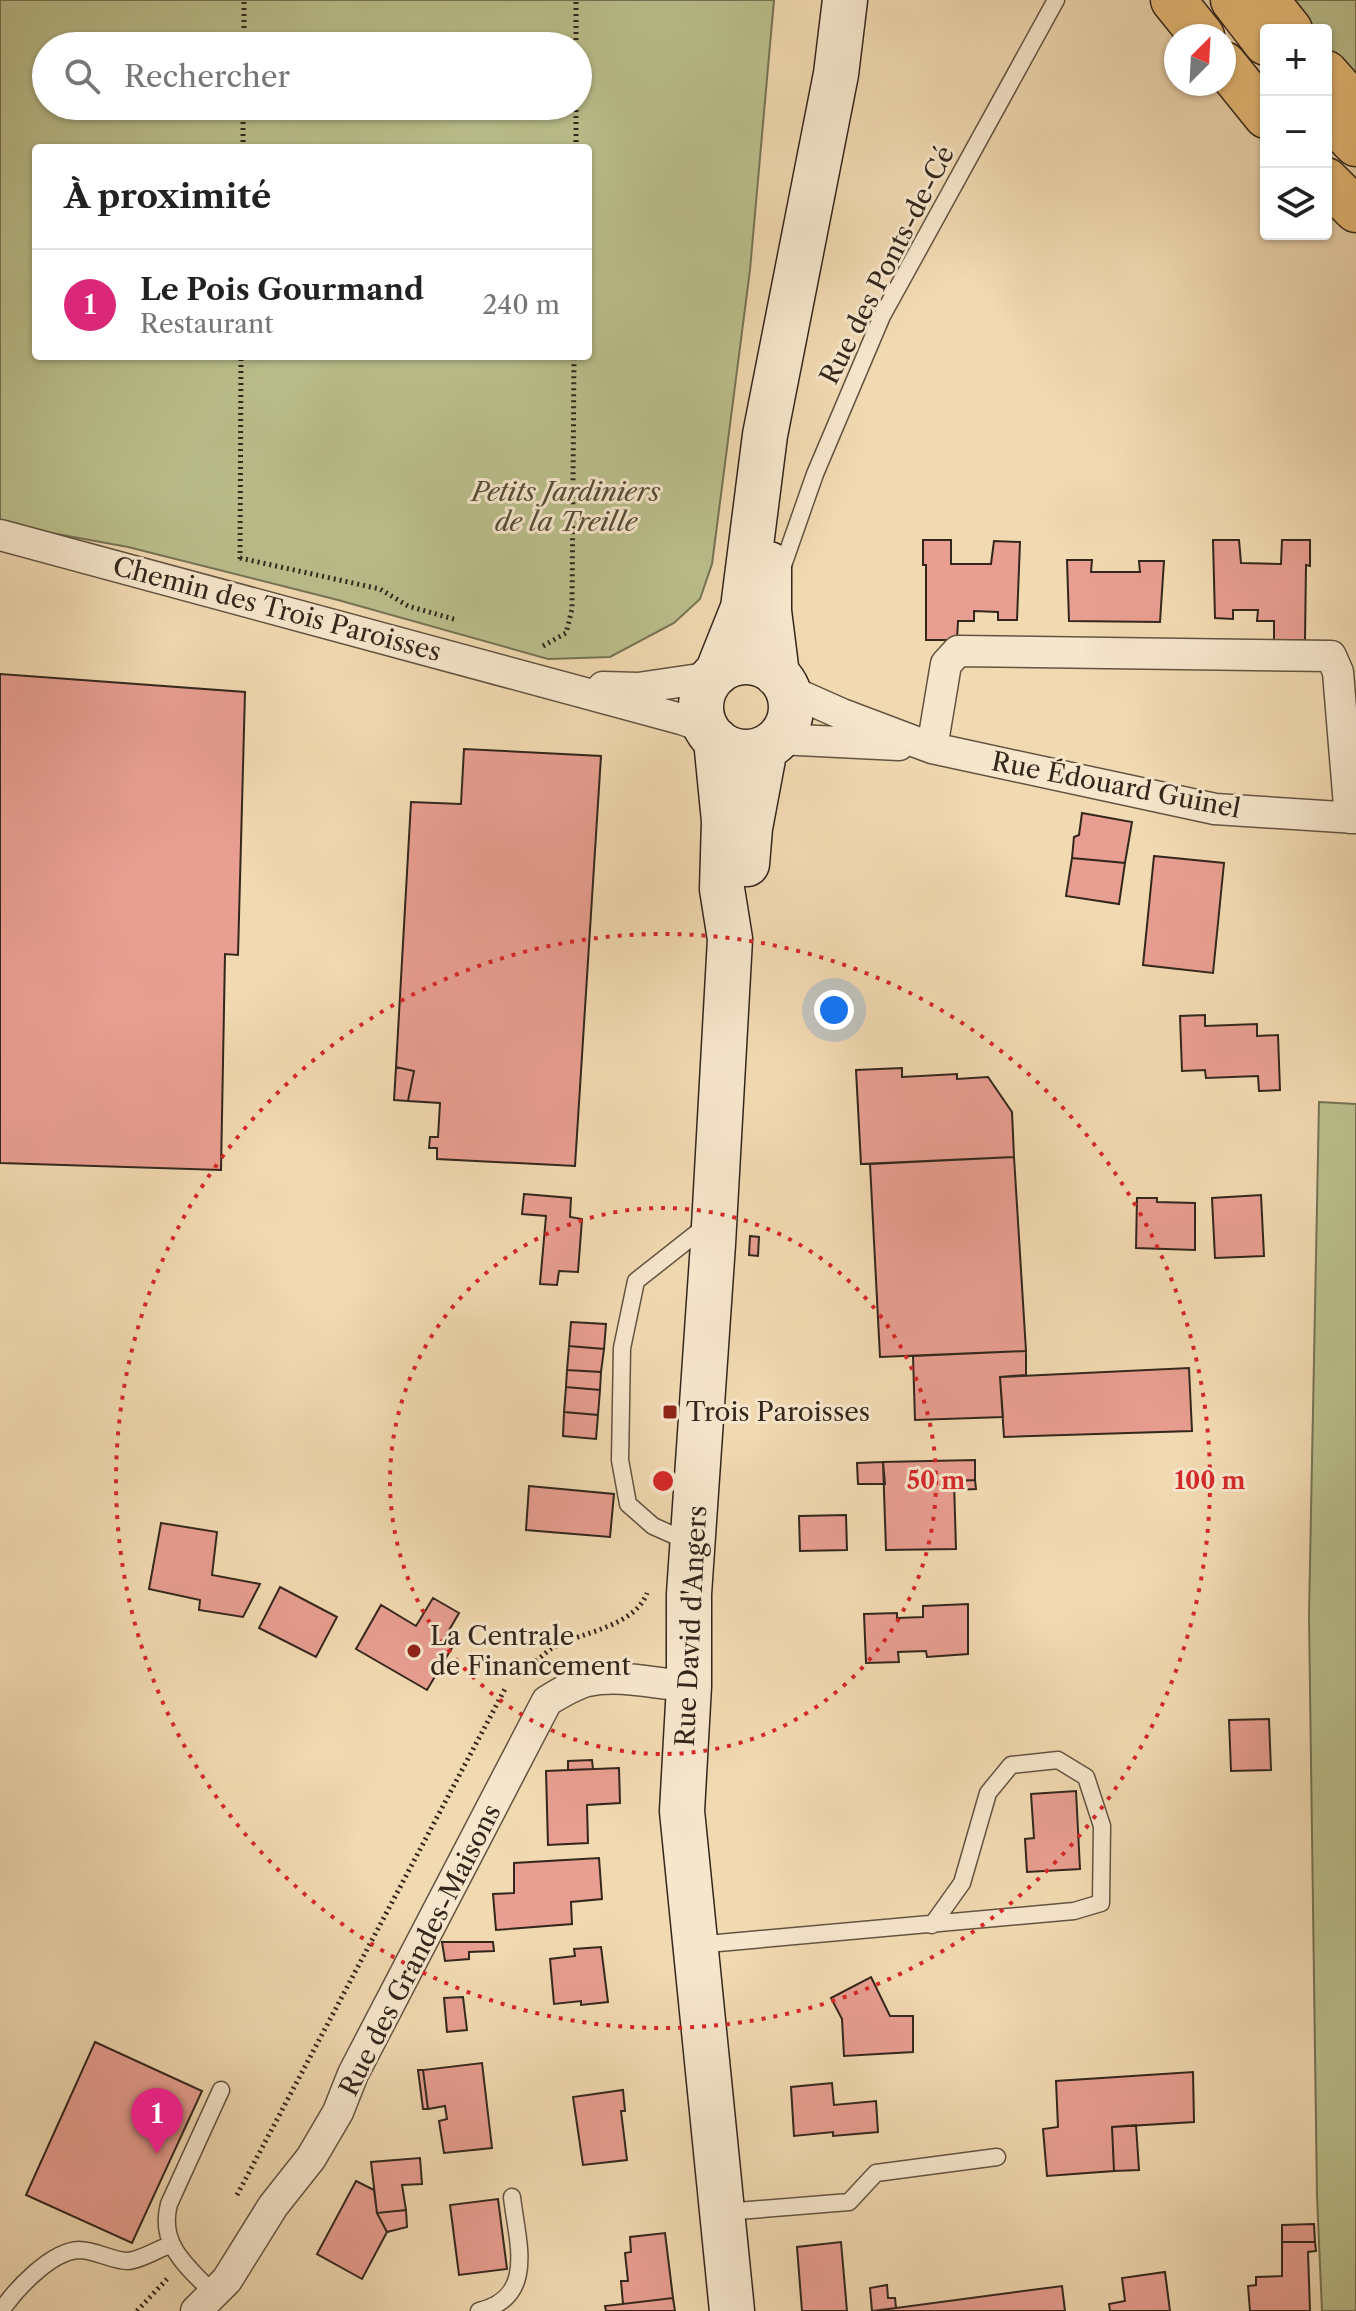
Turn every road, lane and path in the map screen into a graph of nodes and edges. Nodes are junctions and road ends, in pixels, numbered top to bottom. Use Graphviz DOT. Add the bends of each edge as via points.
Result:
graph roads {
  1 [pos="244,0"];
  2 [pos="576,0"];
  3 [pos="845,0"];
  4 [pos="874,0"];
  5 [pos="1056,0"];
  6 [pos="1173,0"];
  7 [pos="1233,0"];
  8 [pos="1266,0"];
  9 [pos="1192,24"];
  10 [pos="1285,24"];
  11 [pos="244,32"];
  12 [pos="576,32"];
  13 [pos="1260,35"];
  14 [pos="1236,79"];
  15 [pos="1332,80"];
  16 [pos="1356,107"];
  17 [pos="1260,109"];
  18 [pos="1332,119"];
  19 [pos="243,120"];
  20 [pos="576,120"];
  21 [pos="243,144"];
  22 [pos="576,144"];
  23 [pos="1356,144"];
  24 [pos="1332,186"];
  25 [pos="1356,210"];
  26 [pos="241,360"];
  27 [pos="574,360"];
  28 [pos="0,535"];
  29 [pos="240,558"];
  30 [pos="238,597"];
  31 [pos="769,607"];
  32 [pos="468,624"];
  33 [pos="529,642"];
  34 [pos="715,675"];
  35 [pos="783,682"];
  36 [pos="553,685"];
  37 [pos="712,734"];
  38 [pos="771,744"];
  39 [pos="929,747"];
  40 [pos="1353,818"];
  41 [pos="730,939"];
  42 [pos="715,1219"];
  43 [pos="693,1544"];
  44 [pos="648,1589"];
  45 [pos="536,1661"];
  46 [pos="689,1686"];
  47 [pos="506,1687"];
  48 [pos="932,1925"];
  49 [pos="695,1945"];
  50 [pos="221,2090"];
  51 [pos="997,2157"];
  52 [pos="512,2197"];
  53 [pos="234,2200"];
  54 [pos="721,2212"];
  55 [pos="170,2245"];
  56 [pos="173,2273"];
  57 [pos="205,2302"];
  58 [pos="1,2311"];
  59 [pos="137,2311"];
  60 [pos="479,2311"];
  61 [pos="732,2311"];
  1 -- 11 [label="path"];
  2 -- 12 [label="path"];
  3 -- 34 [label="main road" via="827,120 765,435 743,608"];
  4 -- 31 [label="main road" via="780,437"];
  5 -- 31 [label="lane, Rue des Ponts-de-Cé" via="882,316 815,474"];
  6 -- 9 [label="main road"];
  7 -- 13 [label="main road"];
  8 -- 10 [label="main road"];
  14 -- 17 [label="main road"];
  15 -- 16 [label="main road"];
  18 -- 23 [label="main road"];
  19 -- 21 [label="path"];
  20 -- 22 [label="path"];
  24 -- 25 [label="main road"];
  26 -- 29 [label="path"];
  27 -- 33 [label="path" via="572,609 566,633 545,646"];
  28 -- 30 [label="street, Chemin des Trois Paroisses"];
  29 -- 30 [label="path"];
  29 -- 32 [label="path" via="380,589 408,606"];
  30 -- 36 [label="street, Chemin des Trois Paroisses"];
  31 -- 35 [label="main road"];
  34 -- 35 [label="main road" via="736,663 751,662 766,666"];
  34 -- 36 [label="street, Chemin des Trois Paroisses" via="638,688"];
  34 -- 37 [label="main road" via="702,702"];
  35 -- 38 [label="main road" via="792,705 790,719"];
  35 -- 39 [label="street, Rue Édouard Guinel"];
  36 -- 37 [label="street, Chemin des Trois Paroisses" via="681,719"];
  37 -- 38 [label="main road" via="739,751"];
  37 -- 41 [label="main road, Rue David d'Angers" via="724,821 722,889"];
  38 -- 39 [label="street, Rue Édouard Guinel"];
  38 -- 41 [label="main road, Rue David d'Angers" via="750,828 745,890"];
  39 -- 40 [label="street, Rue Édouard Guinel" via="1215,809"];
  39 -- 40 [label="street" via="946,664 958,651 1331,656 1338,672"];
  41 -- 42 [label="main road, Rue David d'Angers"];
  42 -- 43 [label="main road, Rue David d'Angers"];
  42 -- 43 [label="lane" via="636,1281 622,1348 620,1460 628,1504 653,1526"];
  43 -- 46 [label="main road, Rue David d'Angers"];
  44 -- 45 [label="path" via="644,1601 626,1617 553,1647"];
  46 -- 49 [label="main road, Rue David d'Angers" via="682,1811"];
  46 -- 57 [label="street, Rue des Grandes-Maisons" via="589,1681 547,1701 338,2112 227,2280"];
  47 -- 53 [label="path"];
  48 -- 48 [label="lane" via="1074,1911 1101,1903 1102,1826 1086,1777 1058,1760 1011,1765 988,1793 962,1883"];
  48 -- 49 [label="lane"];
  49 -- 54 [label="main road, Rue David d'Angers"];
  50 -- 55 [label="lane" via="169,2204"];
  51 -- 54 [label="lane" via="876,2173 849,2202"];
  52 -- 60 [label="lane" via="520,2274 510,2297"];
  54 -- 61 [label="main road, Rue David d'Angers"];
  55 -- 57 [label="lane"];
  55 -- 58 [label="lane" via="129,2261 76,2250 16,2289"];
  56 -- 59 [label="path"];
}
